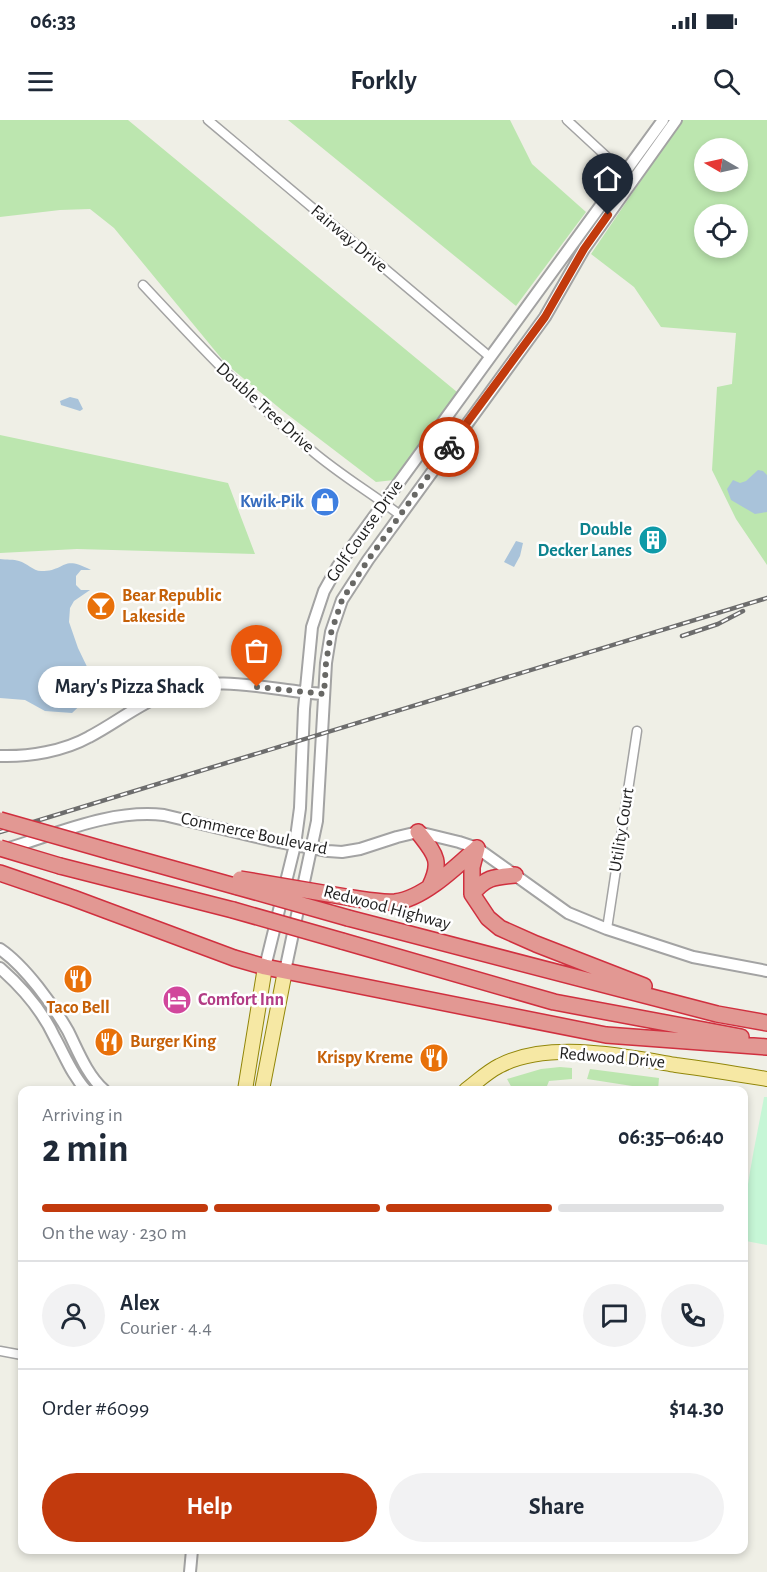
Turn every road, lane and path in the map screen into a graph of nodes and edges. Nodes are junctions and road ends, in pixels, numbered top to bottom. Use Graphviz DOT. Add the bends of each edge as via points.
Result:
graph roads {
  1 [pos="208,120"];
  2 [pos="567,120"];
  3 [pos="663,120"];
  4 [pos="676,120"];
  5 [pos="623,172"];
  6 [pos="633,181"];
  7 [pos="143,285"];
  8 [pos="490,357"];
  9 [pos="384,503"];
  10 [pos="400,515"];
  11 [pos="306,693"];
  12 [pos="324,694"];
  13 [pos="637,730"];
  14 [pos="0,756"];
  15 [pos="0,820"];
  16 [pos="418,832"];
  17 [pos="295,845"];
  18 [pos="312,848"];
  19 [pos="477,848"];
  20 [pos="0,850"];
  21 [pos="0,873"];
  22 [pos="515,875"];
  23 [pos="239,883"];
  24 [pos="430,886"];
  25 [pos="472,894"];
  26 [pos="607,929"];
  27 [pos="1,952"];
  28 [pos="265,967"];
  29 [pos="0,968"];
  30 [pos="285,971"];
  31 [pos="767,971"];
  32 [pos="717,1014"];
  33 [pos="767,1023"];
  34 [pos="67,1029"];
  35 [pos="55,1036"];
  36 [pos="767,1042"];
  37 [pos="767,1047"];
  38 [pos="767,1079"];
  39 [pos="83,1086"];
  40 [pos="101,1086"];
  41 [pos="246,1086"];
  42 [pos="263,1086"];
  43 [pos="471,1086"];
  44 [pos="0,1351"];
  45 [pos="18,1354"];
  46 [pos="192,1554"];
  47 [pos="190,1572"];
  1 -- 8 [label="street, Fairway Drive"];
  2 -- 5 [label="street"];
  3 -- 5 [label="street, Golf Course Drive"];
  4 -- 6 [label="street, Golf Course Drive"];
  5 -- 6 [label="street"];
  5 -- 8 [label="street, Golf Course Drive"];
  6 -- 10 [label="street, Golf Course Drive" via="584,249 545,317"];
  7 -- 9 [label="street, Double Tree Drive" via="248,394 312,451"];
  8 -- 9 [label="street, Golf Course Drive"];
  9 -- 10 [label="street, Double Tree Drive"];
  9 -- 11 [label="street, Golf Course Drive" via="324,591 312,627"];
  10 -- 12 [label="street, Golf Course Drive" via="342,600 331,633"];
  11 -- 12 [label="street"];
  11 -- 14 [label="street" via="205,683 169,692 88,738 64,747"];
  11 -- 17 [label="street, Golf Course Drive"];
  12 -- 18 [label="street, Golf Course Drive"];
  13 -- 26 [label="street, Utility Court"];
  15 -- 23 [label="highway, Redwood Highway, bridge"];
  16 -- 18 [label="street, Commerce Boulevard" via="342,852"];
  16 -- 19 [label="street, Commerce Boulevard"];
  16 -- 24 [label="highway" via="436,860"];
  17 -- 18 [label="street, Commerce Boulevard"];
  17 -- 20 [label="street, Commerce Boulevard" via="147,813 98,821"];
  17 -- 28 [label="street, Golf Course Drive"];
  18 -- 30 [label="street, Golf Course Drive"];
  19 -- 22 [label="street, Commerce Boulevard"];
  19 -- 24 [label="highway"];
  19 -- 25 [label="highway"];
  20 -- 36 [label="highway, bridge" via="233,910 554,1002"];
  21 -- 28 [label="highway"];
  22 -- 25 [label="highway" via="489,879"];
  22 -- 26 [label="street, Commerce Boulevard" via="568,913"];
  23 -- 24 [label="highway, bridge" via="377,902 396,902"];
  23 -- 32 [label="highway, Redwood Highway, bridge" via="348,918"];
  25 -- 32 [label="highway" via="500,928"];
  26 -- 31 [label="street, Commerce Boulevard" via="693,957"];
  27 -- 34 [label="street" via="37,985"];
  28 -- 30 [label="highway"];
  28 -- 41 [label="main road, Golf Course Drive"];
  29 -- 35 [label="street" via="38,1007"];
  30 -- 37 [label="highway" via="606,1035"];
  30 -- 42 [label="main road, Golf Course Drive"];
  32 -- 33 [label="highway, Redwood Highway"];
  34 -- 35 [label="street"];
  34 -- 40 [label="street"];
  35 -- 39 [label="street" via="68,1066"];
  38 -- 43 [label="main road, Redwood Drive" via="628,1057 548,1052 500,1065"];
  44 -- 45 [label="street"];
  46 -- 47 [label="street"];
}
